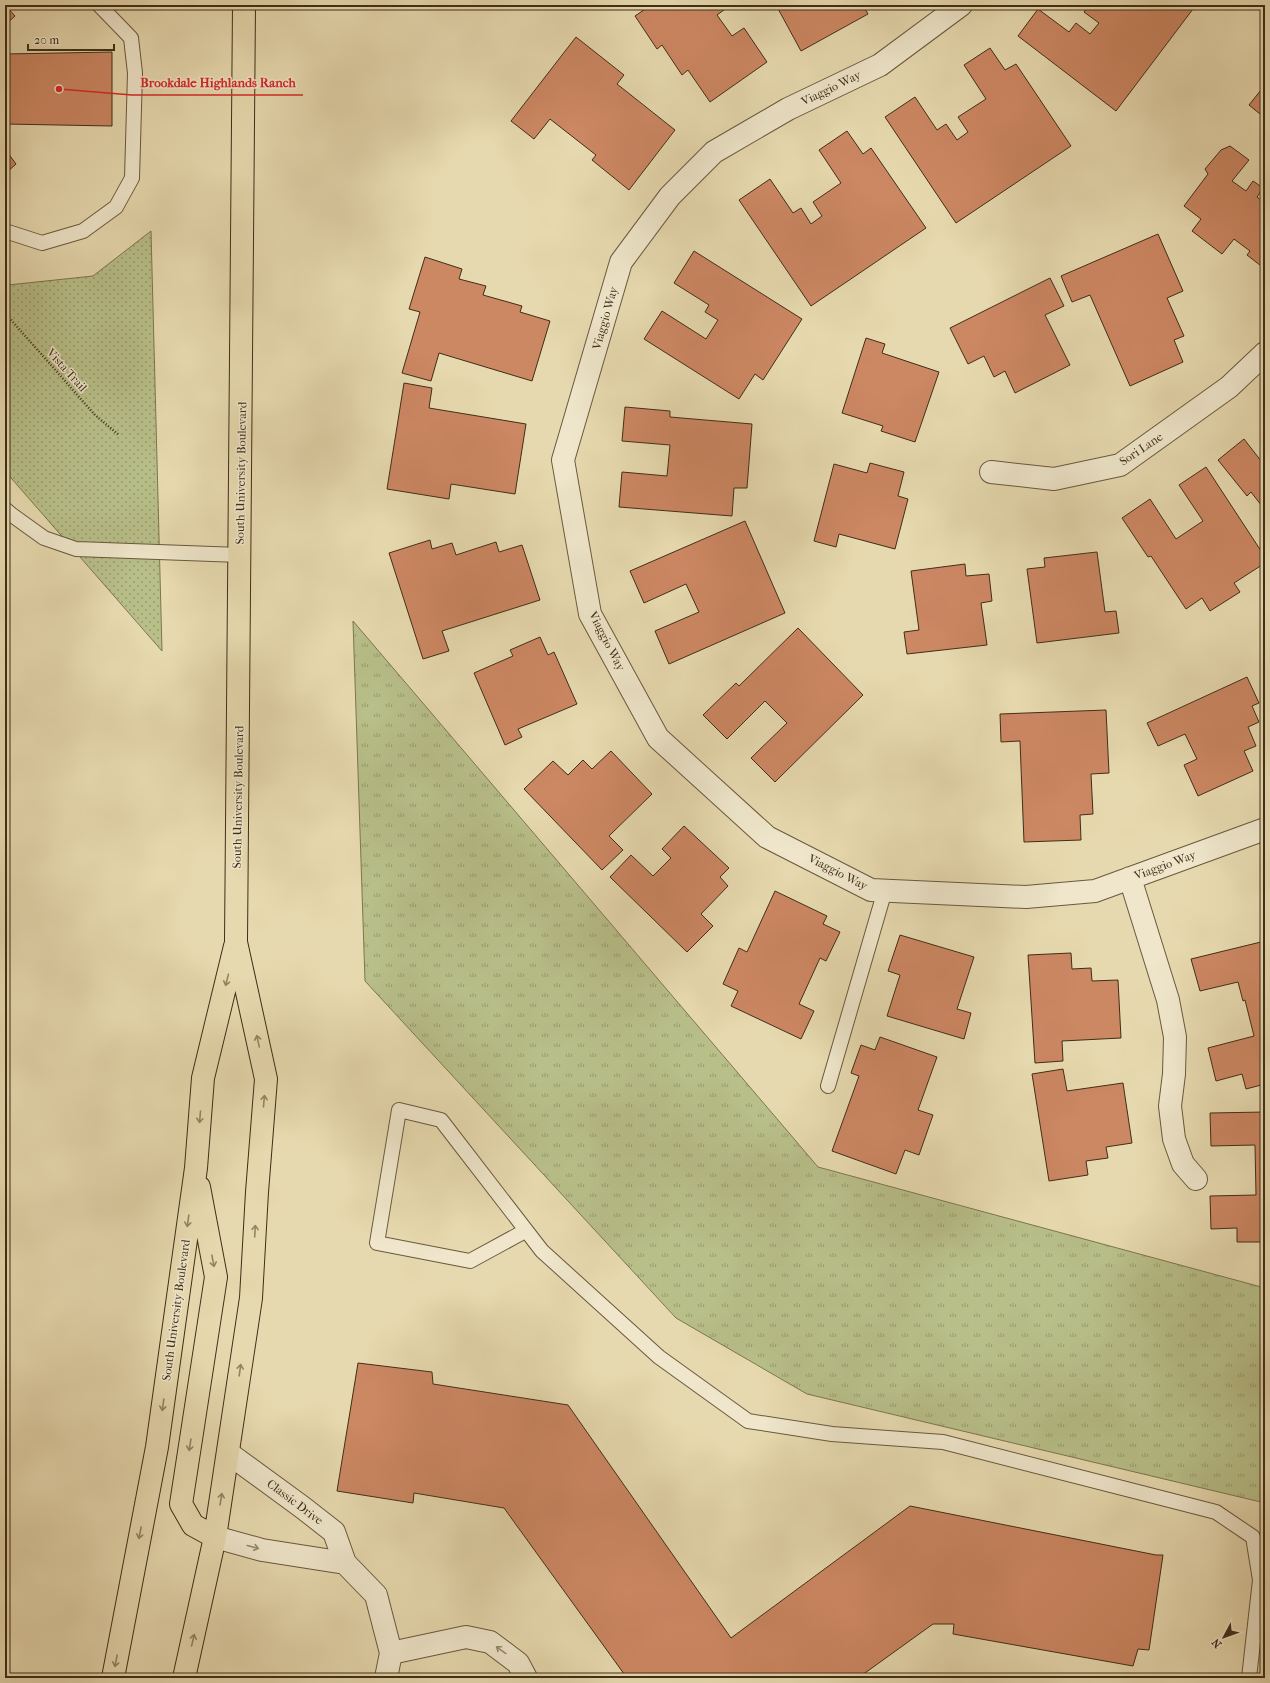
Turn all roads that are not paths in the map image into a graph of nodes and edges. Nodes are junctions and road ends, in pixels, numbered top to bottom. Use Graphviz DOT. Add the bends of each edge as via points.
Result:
graph roads {
  1 [pos="99,5"];
  2 [pos="244,5"];
  3 [pos="961,5"];
  4 [pos="5,231"];
  5 [pos="1265,354"];
  6 [pos="991,472"];
  7 [pos="5,509"];
  8 [pos="240,556"];
  9 [pos="1265,829"];
  10 [pos="1130,878"];
  11 [pos="884,890"];
  12 [pos="236,942"];
  13 [pos="828,1086"];
  14 [pos="196,1168"];
  15 [pos="1196,1179"];
  16 [pos="525,1231"];
  17 [pos="228,1453"];
  18 [pos="215,1537"];
  19 [pos="344,1563"];
  20 [pos="391,1653"];
  21 [pos="113,1678"];
  22 [pos="184,1678"];
  23 [pos="386,1678"];
  24 [pos="526,1678"];
  25 [pos="1249,1678"];
  1 -- 4 [label="lane" via="131,38 135,73 132,178 116,207 83,231 42,243"];
  2 -- 8 [label="main road, South University Boulevard"];
  3 -- 11 [label="street, Viaggio Way" via="880,65 788,109 714,152 670,196 621,262 564,460 590,614 658,738 767,837 871,890"];
  5 -- 6 [label="street, Sori Lane" via="1230,387 1120,465 1054,479"];
  7 -- 8 [label="lane" via="44,538 76,549"];
  8 -- 12 [label="main road, South University Boulevard"];
  9 -- 10 [label="street, Viaggio Way"];
  10 -- 11 [label="street, Viaggio Way" via="1095,891 1026,897"];
  10 -- 15 [label="street" via="1168,1000 1175,1037 1170,1106 1174,1139 1183,1164"];
  11 -- 13 [label="lane"];
  12 -- 14 [label="main road, South University Boulevard, one-way" via="203,1078"];
  17 -- 12 [label="main road, South University Boulevard, one-way" via="251,1298 266,1080"];
  14 -- 18 [label="main road, one-way" via="216,1277 181,1504 193,1525"];
  14 -- 21 [label="main road, South University Boulevard, one-way" via="157,1447"];
  16 -- 16 [label="lane" via="441,1120 399,1110 377,1243 470,1261"];
  16 -- 25 [label="lane" via="542,1251 659,1357 748,1422 832,1434 943,1442 1216,1512 1253,1538 1260,1580"];
  18 -- 17 [label="main road, South University Boulevard, one-way"];
  17 -- 19 [label="street, Classic Drive" via="334,1532"];
  18 -- 19 [label="street, one-way" via="262,1550"];
  22 -- 18 [label="main road, South University Boulevard, one-way"];
  19 -- 20 [label="street, Classic Drive" via="376,1595"];
  20 -- 23 [label="street, Classic Drive"];
  24 -- 20 [label="street, one-way" via="518,1663 490,1642 466,1637"];
}
